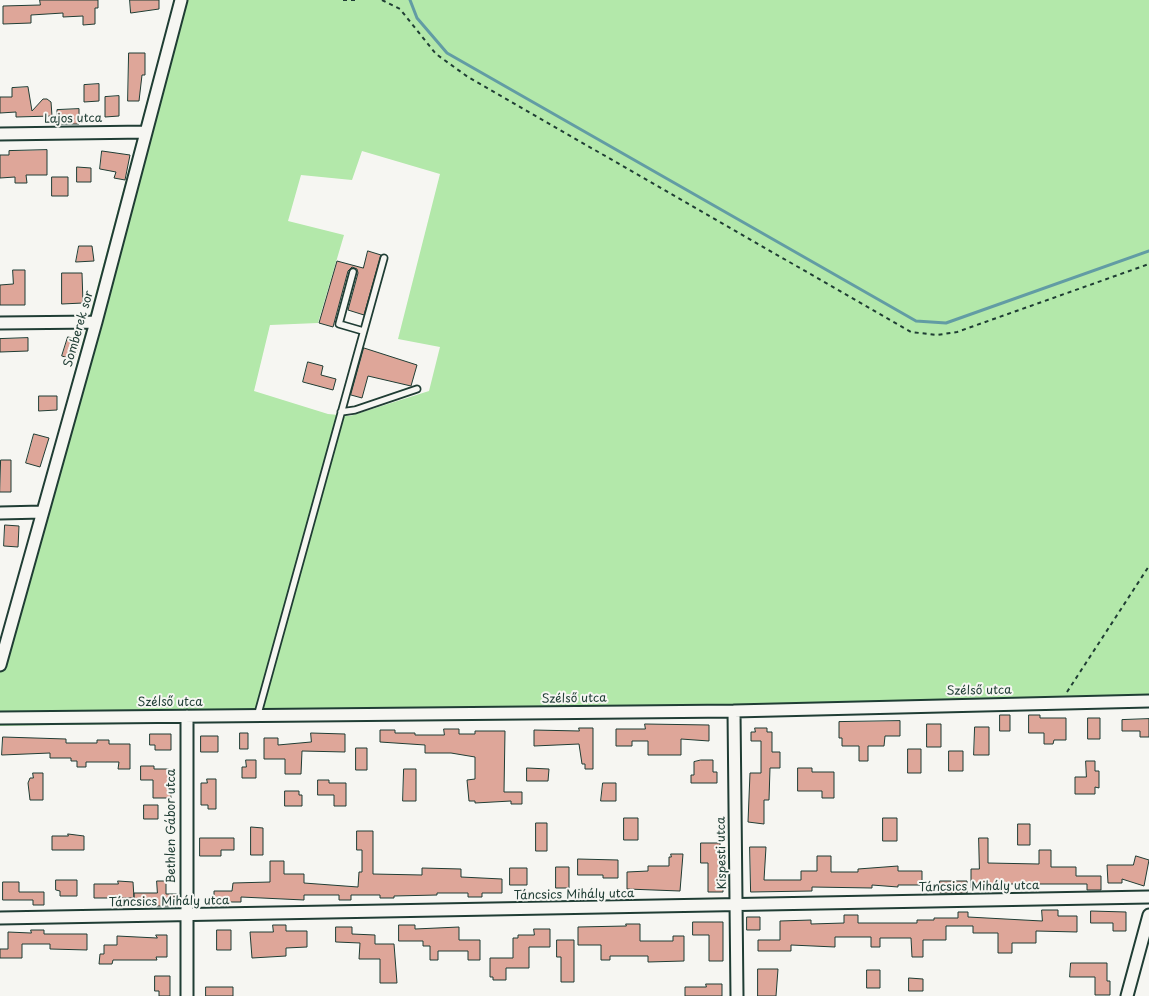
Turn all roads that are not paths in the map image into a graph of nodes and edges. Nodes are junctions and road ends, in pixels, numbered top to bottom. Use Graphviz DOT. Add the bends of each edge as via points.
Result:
graph roads {
  1 [pos="182,0"];
  2 [pos="146,132"];
  3 [pos="0,134"];
  4 [pos="384,258"];
  5 [pos="353,272"];
  6 [pos="96,322"];
  7 [pos="0,323"];
  8 [pos="363,331"];
  9 [pos="417,389"];
  10 [pos="341,412"];
  11 [pos="0,512"];
  12 [pos="42,512"];
  13 [pos="0,665"];
  14 [pos="1149,701"];
  15 [pos="734,711"];
  16 [pos="187,716"];
  17 [pos="257,717"];
  18 [pos="0,718"];
  19 [pos="1149,897"];
  20 [pos="736,905"];
  21 [pos="1149,915"];
  22 [pos="186,916"];
  23 [pos="0,918"];
  24 [pos="188,996"];
  25 [pos="737,996"];
  26 [pos="1127,996"];
  1 -- 2 [label="street, Somberek sor"];
  2 -- 3 [label="street, Lajos utca"];
  2 -- 6 [label="street, Somberek sor"];
  4 -- 8 [label="lane"];
  5 -- 8 [label="lane" via="338,324"];
  6 -- 7 [label="street"];
  6 -- 12 [label="street, Somberek sor"];
  8 -- 10 [label="lane"];
  9 -- 10 [label="lane"];
  10 -- 17 [label="lane"];
  11 -- 12 [label="street"];
  12 -- 13 [label="street, Somberek sor"];
  14 -- 15 [label="street, Szélső utca"];
  15 -- 17 [label="street, Szélső utca"];
  15 -- 20 [label="street, Kispesti utca"];
  16 -- 17 [label="street, Szélső utca"];
  16 -- 18 [label="street, Szélső utca"];
  16 -- 22 [label="street, Bethlen Gábor utca"];
  19 -- 20 [label="street, Táncsics Mihály utca"];
  20 -- 22 [label="street, Táncsics Mihály utca"];
  20 -- 25 [label="street, Kispesti utca"];
  21 -- 26 [label="street"];
  22 -- 23 [label="street, Táncsics Mihály utca"];
  22 -- 24 [label="street, Bethlen Gábor utca"];
}
